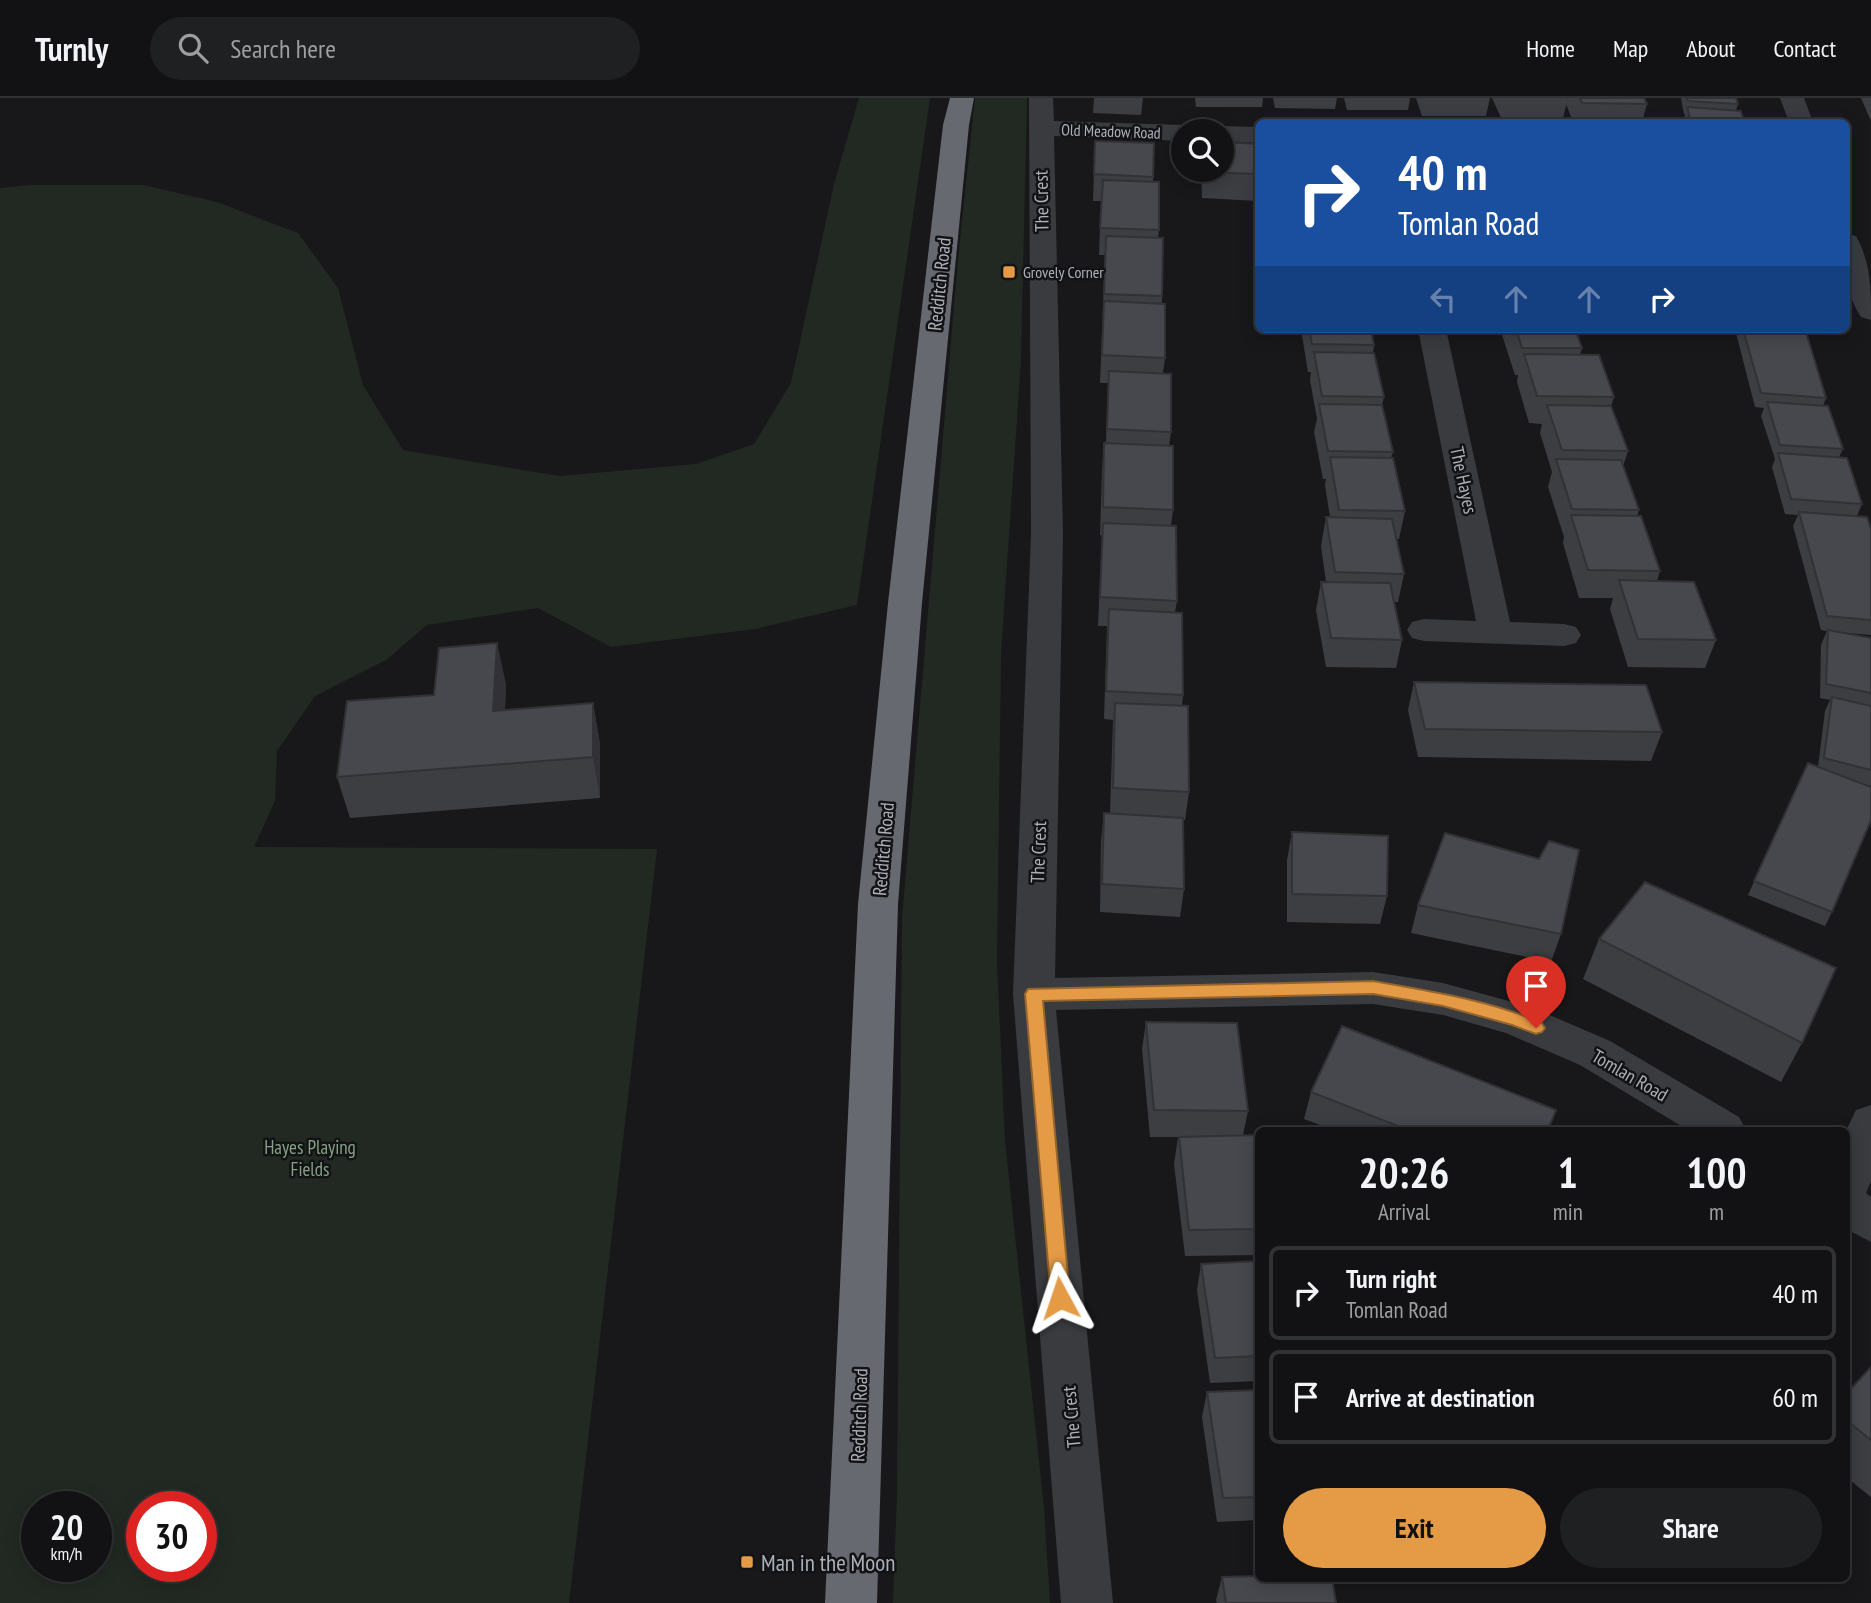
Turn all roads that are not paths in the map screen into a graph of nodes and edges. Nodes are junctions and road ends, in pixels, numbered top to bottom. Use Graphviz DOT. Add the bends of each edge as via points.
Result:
graph roads {
  1 [pos="962,98"];
  2 [pos="1792,98"];
  3 [pos="1040,113"];
  4 [pos="1800,119"];
  5 [pos="1171,131"];
  6 [pos="1234,134"];
  7 [pos="1255,135"];
  8 [pos="1850,253"];
  9 [pos="1871,311"];
  10 [pos="1433,333"];
  11 [pos="1424,630"];
  12 [pos="1495,631"];
  13 [pos="1564,635"];
  14 [pos="1034,994"];
  15 [pos="1871,1123"];
  16 [pos="1719,1127"];
  17 [pos="1850,1178"];
  18 [pos="1850,1206"];
  19 [pos="1871,1222"];
  20 [pos="851,1603"];
  21 [pos="1087,1603"];
  1 -- 20 [label="highway, Redditch Road" via="908,576 878,904"];
  2 -- 4 [label="street"];
  3 -- 5 [label="street, Old Meadow Road"];
  3 -- 14 [label="street, The Crest" via="1047,535"];
  6 -- 7 [label="street"];
  8 -- 9 [label="street"];
  10 -- 12 [label="street, The Hayes"];
  11 -- 12 [label="street"];
  12 -- 13 [label="street"];
  14 -- 16 [label="street, Tomlan Road" via="1373,988 1443,999 1516,1019 1595,1053"];
  14 -- 21 [label="street, The Crest"];
  15 -- 17 [label="street"];
  18 -- 19 [label="street"];
}
